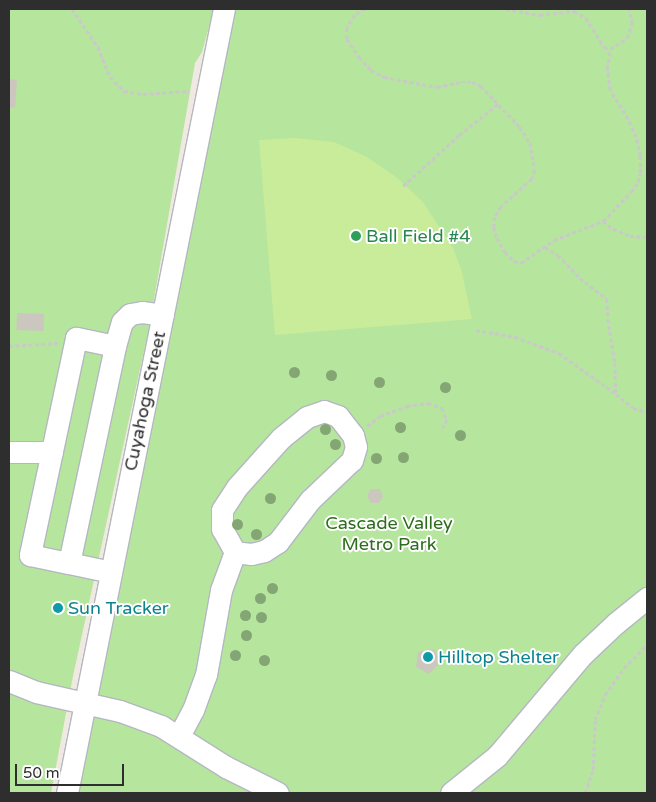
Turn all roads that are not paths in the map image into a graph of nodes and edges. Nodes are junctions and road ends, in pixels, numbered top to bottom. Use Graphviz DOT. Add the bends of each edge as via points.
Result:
graph roads {
  1 [pos="224,9"];
  2 [pos="163,315"];
  3 [pos="115,346"];
  4 [pos="9,452"];
  5 [pos="52,452"];
  6 [pos="234,552"];
  7 [pos="69,563"];
  8 [pos="111,572"];
  9 [pos="647,598"];
  10 [pos="9,681"];
  11 [pos="85,703"];
  12 [pos="179,736"];
  13 [pos="67,793"];
  14 [pos="278,793"];
  15 [pos="451,793"];
  1 -- 2 [label="street, Cuyahoga Street"];
  2 -- 3 [label="street" via="130,314 122,322"];
  2 -- 8 [label="street, Cuyahoga Street"];
  3 -- 5 [label="street" via="76,338"];
  3 -- 7 [label="street"];
  4 -- 5 [label="street"];
  5 -- 7 [label="street" via="30,555"];
  6 -- 6 [label="street" via="251,554 264,551 278,542 310,500 352,460 356,447 353,434 338,416 324,411 307,418 281,438 237,487 220,514 222,529"];
  6 -- 12 [label="street" via="221,590 206,675"];
  7 -- 8 [label="street"];
  8 -- 11 [label="street, Cuyahoga Street"];
  9 -- 15 [label="street" via="583,654 497,756"];
  10 -- 11 [label="street" via="36,692"];
  11 -- 12 [label="street" via="142,718"];
  11 -- 13 [label="street, Cuyahoga Street"];
  12 -- 14 [label="street" via="226,767"];
}
